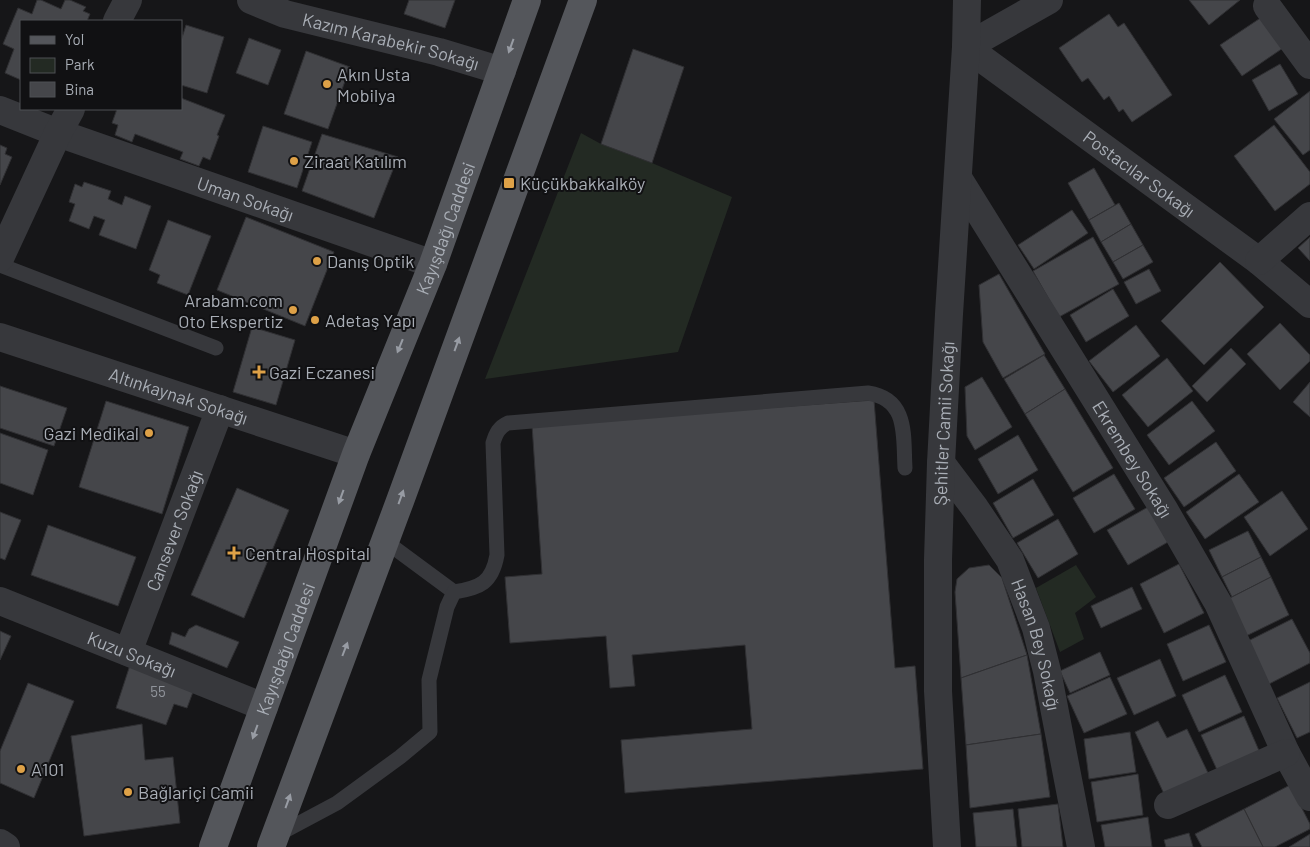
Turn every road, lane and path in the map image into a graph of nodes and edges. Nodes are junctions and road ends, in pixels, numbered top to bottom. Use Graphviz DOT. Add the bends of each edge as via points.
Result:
graph roads {
  1 [pos="128,0"];
  2 [pos="251,0"];
  3 [pos="527,0"];
  4 [pos="583,0"];
  5 [pos="967,0"];
  6 [pos="1049,0"];
  7 [pos="1267,6"];
  8 [pos="118,20"];
  9 [pos="966,48"];
  10 [pos="1310,65"];
  11 [pos="502,71"];
  12 [pos="0,110"];
  13 [pos="70,110"];
  14 [pos="58,133"];
  15 [pos="958,178"];
  16 [pos="1310,216"];
  17 [pos="0,258"];
  18 [pos="1258,261"];
  19 [pos="433,264"];
  20 [pos="0,265"];
  21 [pos="1310,304"];
  22 [pos="0,337"];
  23 [pos="216,348"];
  24 [pos="220,409"];
  25 [pos="356,454"];
  26 [pos="941,463"];
  27 [pos="905,468"];
  28 [pos="385,541"];
  29 [pos="454,592"];
  30 [pos="0,601"];
  31 [pos="128,652"];
  32 [pos="264,707"];
  33 [pos="1286,753"];
  34 [pos="1310,797"];
  35 [pos="1168,806"];
  36 [pos="273,841"];
  37 [pos="0,843"];
  38 [pos="6,847"];
  39 [pos="213,847"];
  40 [pos="946,847"];
  41 [pos="1081,847"];
  1 -- 8 [label="street"];
  2 -- 11 [label="street, Kazım Karabekir Sokağı" via="285,14"];
  3 -- 11 [label="main road, Kayışdağı Caddesi, one-way"];
  28 -- 4 [label="main road, one-way"];
  5 -- 9 [label="street, Şehitler Camii Sokağı"];
  6 -- 9 [label="street"];
  7 -- 10 [label="street"];
  9 -- 15 [label="street, Şehitler Camii Sokağı"];
  9 -- 18 [label="street, Postacılar Sokağı"];
  11 -- 19 [label="main road, Kayışdağı Caddesi"];
  12 -- 14 [label="street, Uman Sokağı"];
  13 -- 14 [label="street"];
  14 -- 17 [label="street"];
  14 -- 19 [label="street, Uman Sokağı"];
  15 -- 26 [label="street, Şehitler Camii Sokağı"];
  15 -- 33 [label="street, Ekrembey Sokağı" via="1218,603"];
  16 -- 18 [label="street"];
  18 -- 21 [label="street, Postacılar Sokağı"];
  19 -- 25 [label="main road, Kayışdağı Caddesi, one-way"];
  20 -- 23 [label="lane"];
  22 -- 24 [label="street, Altınkaynak Sokağı"];
  24 -- 25 [label="street, Altınkaynak Sokağı"];
  24 -- 31 [label="street, Cansever Sokağı"];
  25 -- 32 [label="main road, Kayışdağı Caddesi, one-way"];
  26 -- 40 [label="street, Şehitler Camii Sokağı" via="938,691"];
  26 -- 41 [label="street, Hasan Bey Sokağı" via="1010,560 1036,628"];
  27 -- 29 [label="lane" via="899,413 886,398 868,392 508,422 498,430 493,442 495,566 482,584"];
  28 -- 29 [label="lane"];
  36 -- 28 [label="main road, one-way"];
  29 -- 36 [label="lane" via="447,607 430,680 430,732 337,803"];
  30 -- 31 [label="street, Kuzu Sokağı"];
  31 -- 32 [label="street, Kuzu Sokağı"];
  32 -- 39 [label="main road, Kayışdağı Caddesi, one-way"];
  33 -- 34 [label="street, Ekrembey Sokağı"];
  33 -- 35 [label="street"];
  37 -- 38 [label="street"];
}
